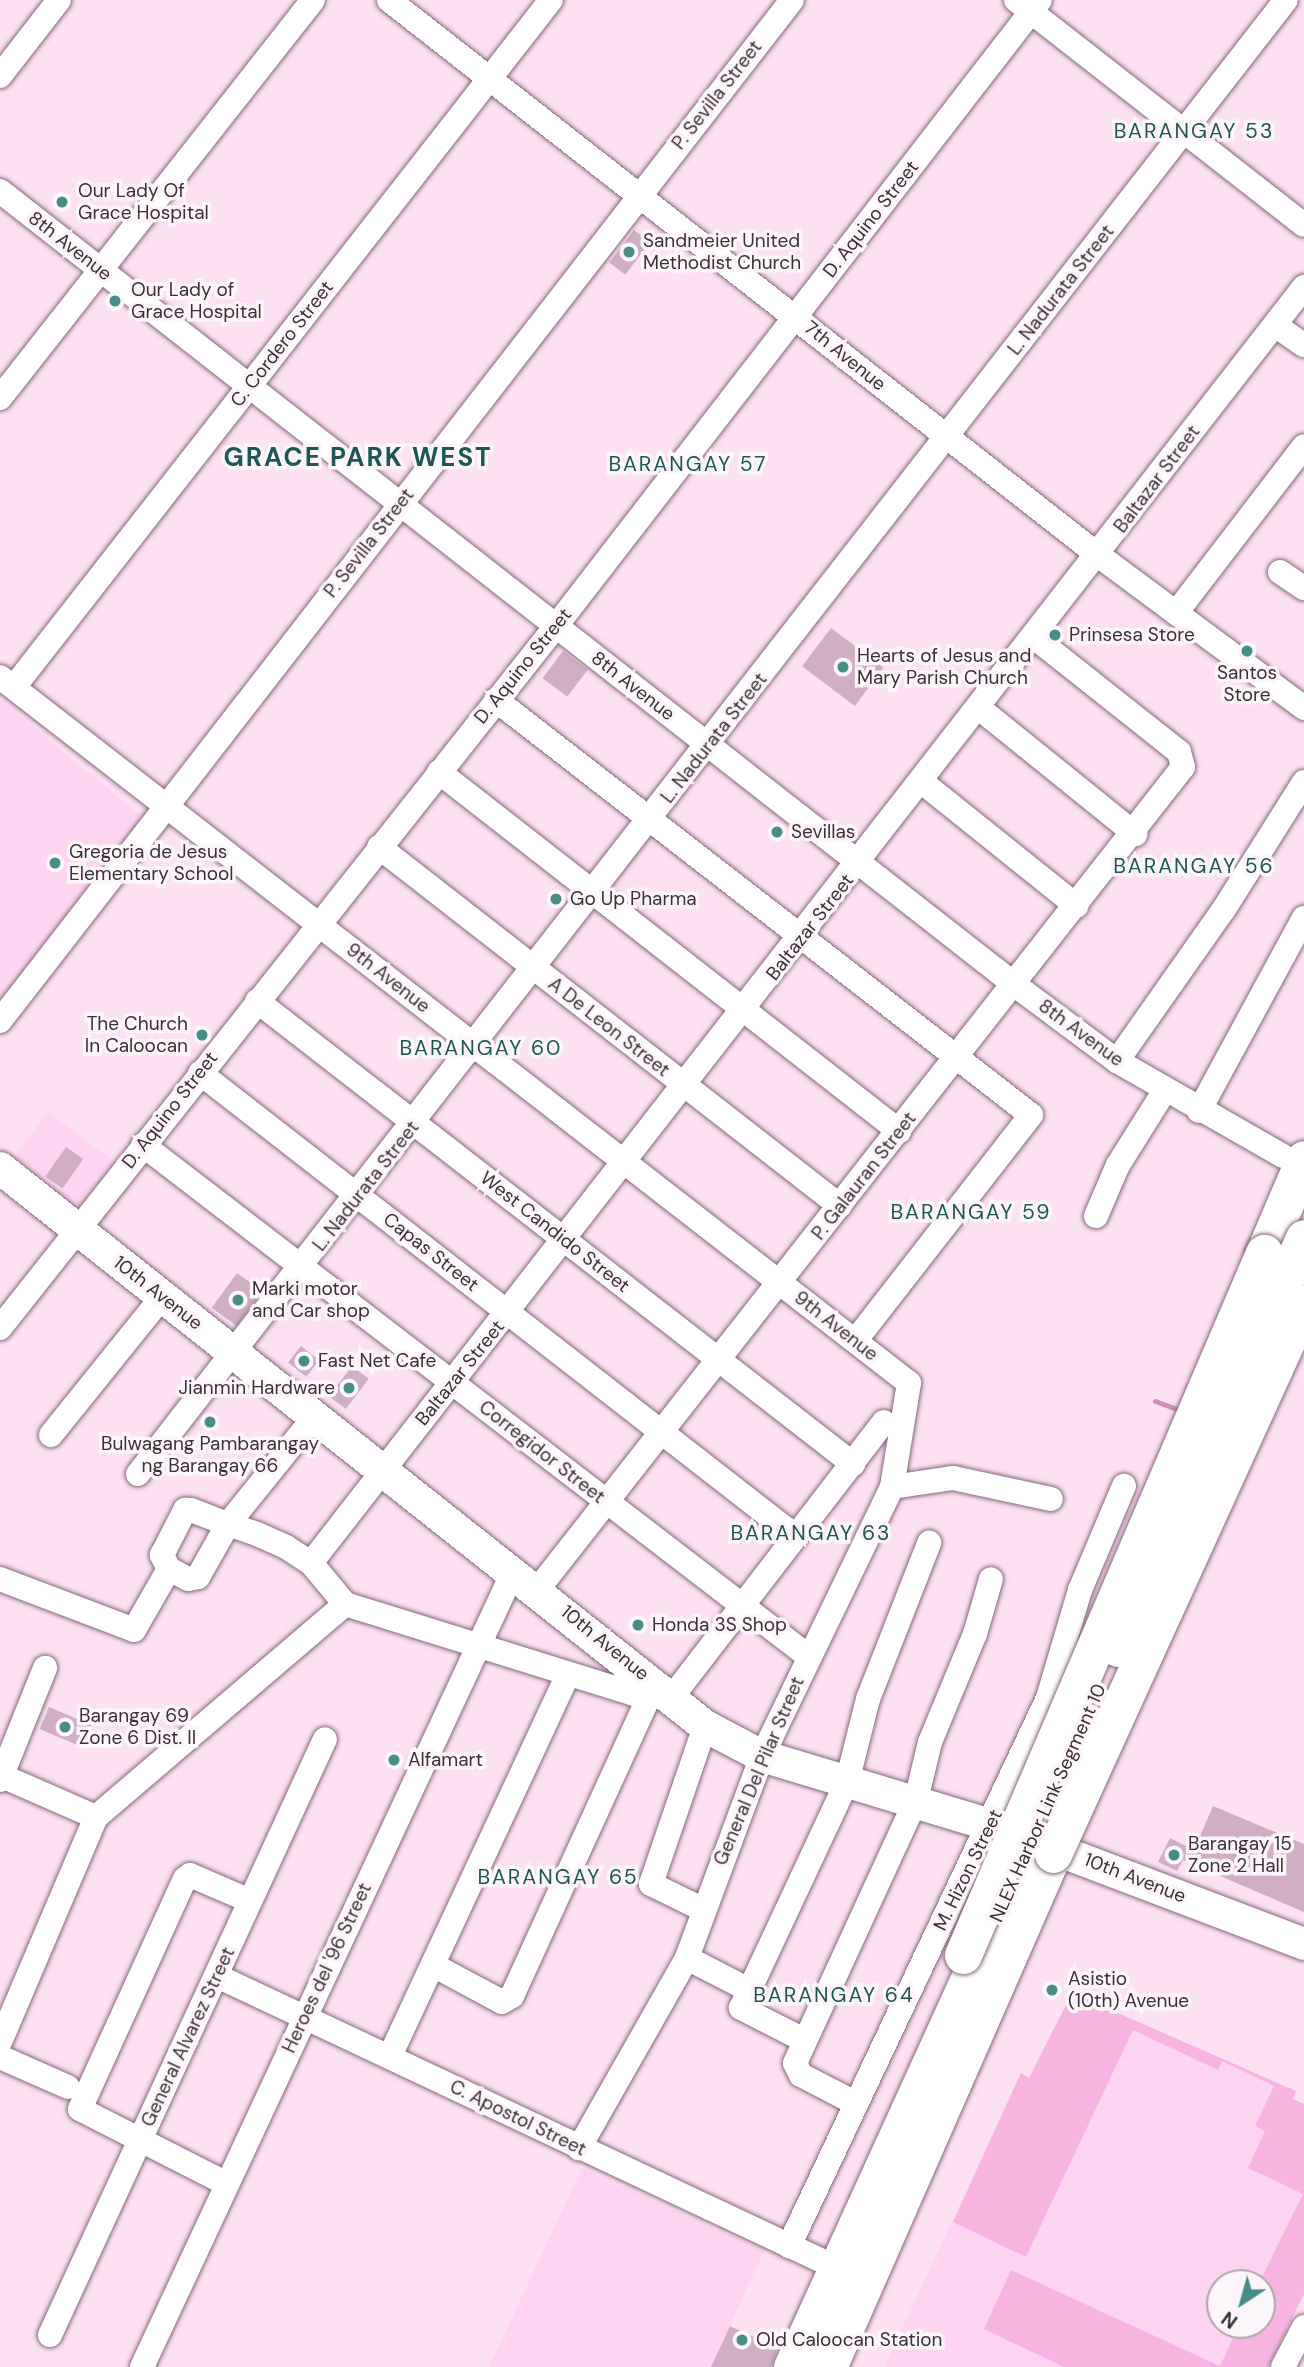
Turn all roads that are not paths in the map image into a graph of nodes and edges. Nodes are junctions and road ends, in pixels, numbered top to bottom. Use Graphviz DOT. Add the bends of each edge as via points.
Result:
graph roads {
  1 [pos="59,0"];
  2 [pos="313,0"];
  3 [pos="388,0"];
  4 [pos="551,0"];
  5 [pos="792,0"];
  6 [pos="1286,0"];
  7 [pos="1029,4"];
  8 [pos="0,76"];
  9 [pos="489,79"];
  10 [pos="1184,132"];
  11 [pos="0,191"];
  12 [pos="639,195"];
  13 [pos="1304,225"];
  14 [pos="101,270"];
  15 [pos="1304,287"];
  16 [pos="796,316"];
  17 [pos="1275,325"];
  18 [pos="1304,345"];
  19 [pos="249,386"];
  20 [pos="0,398"];
  21 [pos="948,437"];
  22 [pos="1304,446"];
  23 [pos="400,504"];
  24 [pos="1098,555"];
  25 [pos="1280,572"];
  26 [pos="1304,588"];
  27 [pos="1176,613"];
  28 [pos="556,626"];
  29 [pos="1034,637"];
  30 [pos="7,682"];
  31 [pos="496,700"];
  32 [pos="979,708"];
  33 [pos="1304,708"];
  34 [pos="708,745"];
  35 [pos="439,772"];
  36 [pos="922,782"];
  37 [pos="1304,782"];
  38 [pos="166,806"];
  39 [pos="650,820"];
  40 [pos="1135,834"];
  41 [pos="379,847"];
  42 [pos="860,863"];
  43 [pos="594,893"];
  44 [pos="1077,906"];
  45 [pos="1304,918"];
  46 [pos="318,923"];
  47 [pos="802,938"];
  48 [pos="535,969"];
  49 [pos="1015,985"];
  50 [pos="257,1001"];
  51 [pos="746,1011"];
  52 [pos="0,1021"];
  53 [pos="475,1046"];
  54 [pos="957,1058"];
  55 [pos="1117,1061"];
  56 [pos="200,1073"];
  57 [pos="687,1087"];
  58 [pos="1165,1090"];
  59 [pos="1199,1111"];
  60 [pos="415,1124"];
  61 [pos="900,1131"];
  62 [pos="143,1145"];
  63 [pos="1293,1158"];
  64 [pos="627,1164"];
  65 [pos="1,1169"];
  66 [pos="358,1196"];
  67 [pos="840,1206"];
  68 [pos="1096,1216"];
  69 [pos="77,1228"];
  70 [pos="1304,1238"];
  71 [pos="565,1240"];
  72 [pos="303,1268"];
  73 [pos="779,1283"];
  74 [pos="162,1297"];
  75 [pos="1304,1303"];
  76 [pos="508,1312"];
  77 [pos="0,1328"];
  78 [pos="855,1341"];
  79 [pos="236,1354"];
  80 [pos="718,1360"];
  81 [pos="1304,1361"];
  82 [pos="452,1382"];
  83 [pos="909,1383"];
  84 [pos="316,1415"];
  85 [pos="884,1422"];
  86 [pos="661,1432"];
  87 [pos="51,1435"];
  88 [pos="853,1464"];
  89 [pos="383,1468"];
  90 [pos="138,1474"];
  91 [pos="1124,1486"];
  92 [pos="892,1487"];
  93 [pos="1051,1499"];
  94 [pos="606,1501"];
  95 [pos="228,1524"];
  96 [pos="795,1536"];
  97 [pos="929,1543"];
  98 [pos="311,1563"];
  99 [pos="169,1569"];
  100 [pos="0,1579"];
  101 [pos="991,1579"];
  102 [pos="526,1580"];
  103 [pos="345,1604"];
  104 [pos="741,1604"];
  105 [pos="478,1646"];
  106 [pos="808,1656"];
  107 [pos="45,1668"];
  108 [pos="568,1674"];
  109 [pos="659,1692"];
  110 [pos="705,1726"];
  111 [pos="325,1739"];
  112 [pos="762,1756"];
  113 [pos="1,1778"];
  114 [pos="847,1782"];
  115 [pos="916,1800"];
  116 [pos="92,1823"];
  117 [pos="990,1825"];
  118 [pos="250,1901"];
  119 [pos="702,1909"];
  120 [pos="1304,1944"];
  121 [pos="687,1958"];
  122 [pos="433,1965"];
  123 [pos="217,1976"];
  124 [pos="749,1990"];
  125 [pos="305,2017"];
  126 [pos="804,2040"];
  127 [pos="0,2042"];
  128 [pos="390,2056"];
  129 [pos="0,2057"];
  130 [pos="68,2087"];
  131 [pos="855,2103"];
  132 [pos="141,2141"];
  133 [pos="579,2148"];
  134 [pos="227,2184"];
  135 [pos="789,2246"];
  136 [pos="848,2259"];
  137 [pos="1304,2327"];
  138 [pos="50,2335"];
  139 [pos="1293,2360"];
  140 [pos="142,2367"];
  141 [pos="792,2367"];
  142 [pos="828,2367"];
  1 -- 8 [label="street"];
  2 -- 14 [label="street"];
  3 -- 9 [label="street, 7th Avenue"];
  4 -- 9 [label="street, C. Cordero Street"];
  5 -- 12 [label="street, P. Sevilla Street"];
  6 -- 10 [label="street, L. Nadurata Street"];
  7 -- 10 [label="street"];
  7 -- 16 [label="street, D. Aquino Street"];
  9 -- 12 [label="street, 7th Avenue"];
  9 -- 19 [label="street, C. Cordero Street"];
  10 -- 13 [label="street"];
  10 -- 21 [label="street, L. Nadurata Street"];
  11 -- 14 [label="street, 8th Avenue"];
  12 -- 16 [label="street, 7th Avenue"];
  12 -- 23 [label="street, P. Sevilla Street"];
  14 -- 19 [label="street, 8th Avenue"];
  14 -- 20 [label="street"];
  15 -- 17 [label="street, Baltazar Street"];
  16 -- 21 [label="street, 7th Avenue"];
  16 -- 28 [label="street, D. Aquino Street"];
  17 -- 18 [label="street"];
  17 -- 24 [label="street, Baltazar Street"];
  19 -- 23 [label="street, 8th Avenue"];
  19 -- 30 [label="street, C. Cordero Street"];
  21 -- 24 [label="street, 7th Avenue"];
  21 -- 34 [label="street, L. Nadurata Street"];
  22 -- 27 [label="street"];
  23 -- 28 [label="street, 8th Avenue"];
  23 -- 38 [label="street, P. Sevilla Street"];
  24 -- 27 [label="street, 7th Avenue"];
  24 -- 29 [label="street, Baltazar Street"];
  25 -- 26 [label="street"];
  27 -- 33 [label="street, 7th Avenue"];
  28 -- 31 [label="street, D. Aquino Street"];
  28 -- 34 [label="street, 8th Avenue"];
  29 -- 32 [label="street, Baltazar Street"];
  29 -- 40 [label="street, P. Galauran Street" via="1184,759"];
  30 -- 38 [label="street, 9th Avenue"];
  31 -- 35 [label="street, D. Aquino Street"];
  31 -- 39 [label="street"];
  32 -- 36 [label="street, Baltazar Street"];
  32 -- 40 [label="street"];
  34 -- 39 [label="street, L. Nadurata Street"];
  34 -- 42 [label="street, 8th Avenue"];
  35 -- 41 [label="street, D. Aquino Street"];
  35 -- 43 [label="street"];
  36 -- 42 [label="street, Baltazar Street"];
  36 -- 44 [label="street"];
  37 -- 55 [label="street" via="1224,909"];
  38 -- 46 [label="street, 9th Avenue"];
  38 -- 52 [label="street, P. Sevilla Street"];
  39 -- 43 [label="street, L. Nadurata Street"];
  39 -- 47 [label="street"];
  40 -- 44 [label="street, P. Galauran Street"];
  41 -- 46 [label="street, D. Aquino Street"];
  41 -- 48 [label="street, A De Leon Street"];
  42 -- 47 [label="street, Baltazar Street"];
  42 -- 49 [label="street, 8th Avenue"];
  43 -- 48 [label="street, L. Nadurata Street"];
  43 -- 51 [label="street"];
  44 -- 49 [label="street, P. Galauran Street"];
  45 -- 59 [label="street"];
  46 -- 50 [label="street, D. Aquino Street"];
  46 -- 53 [label="street, 9th Avenue"];
  47 -- 51 [label="street, Baltazar Street"];
  47 -- 54 [label="street"];
  48 -- 53 [label="street, L. Nadurata Street"];
  48 -- 57 [label="street, A De Leon Street"];
  49 -- 54 [label="street, P. Galauran Street"];
  49 -- 55 [label="street, 8th Avenue"];
  50 -- 56 [label="street, D. Aquino Street"];
  50 -- 60 [label="street, West Candido Street"];
  51 -- 57 [label="street, Baltazar Street"];
  51 -- 61 [label="street"];
  53 -- 60 [label="street, L. Nadurata Street"];
  53 -- 64 [label="street, 9th Avenue"];
  54 -- 61 [label="street, P. Galauran Street"];
  54 -- 78 [label="street" via="1031,1118"];
  55 -- 58 [label="street, 8th Avenue"];
  56 -- 62 [label="street, D. Aquino Street"];
  56 -- 66 [label="street, Capas Street"];
  57 -- 64 [label="street, Baltazar Street"];
  57 -- 67 [label="street, A De Leon Street"];
  58 -- 59 [label="street, 8th Avenue"];
  58 -- 68 [label="street" via="1118,1165"];
  59 -- 63 [label="street, 8th Avenue"];
  60 -- 66 [label="street, L. Nadurata Street"];
  60 -- 71 [label="street, West Candido Street"];
  61 -- 67 [label="street, P. Galauran Street"];
  62 -- 69 [label="street, D. Aquino Street"];
  62 -- 72 [label="street, Corregidor Street"];
  63 -- 136 [label="highway, bridge" via="1264,1253 1088,1653 902,2099"];
  64 -- 71 [label="street, Baltazar Street"];
  64 -- 73 [label="street, 9th Avenue"];
  65 -- 69 [label="main road, 10th Avenue"];
  66 -- 72 [label="street, L. Nadurata Street"];
  66 -- 76 [label="street, Capas Street"];
  67 -- 73 [label="street, P. Galauran Street"];
  69 -- 74 [label="main road, 10th Avenue"];
  69 -- 77 [label="street, D. Aquino Street"];
  70 -- 136 [label="highway, NLEX Harbor Link Segment 10, bridge"];
  71 -- 76 [label="street, Baltazar Street"];
  71 -- 80 [label="street, West Candido Street"];
  72 -- 79 [label="street, L. Nadurata Street"];
  72 -- 82 [label="street, Corregidor Street"];
  73 -- 78 [label="street, 9th Avenue"];
  73 -- 80 [label="street, P. Galauran Street"];
  74 -- 79 [label="main road, 10th Avenue"];
  74 -- 87 [label="street"];
  75 -- 136 [label="highway, NLEX Harbor Link Segment 10, bridge" via="1059,1841"];
  76 -- 82 [label="street, Baltazar Street"];
  76 -- 86 [label="street, Capas Street"];
  78 -- 83 [label="street, 9th Avenue"];
  79 -- 84 [label="main road, 10th Avenue"];
  79 -- 90 [label="street, L. Nadurata Street"];
  80 -- 86 [label="street, P. Galauran Street"];
  80 -- 88 [label="street, West Candido Street"];
  81 -- 136 [label="highway" via="1157,1686"];
  82 -- 89 [label="street, Baltazar Street"];
  82 -- 94 [label="street, Corregidor Street"];
  83 -- 92 [label="street, General Del Pilar Street"];
  84 -- 89 [label="main road, 10th Avenue"];
  84 -- 95 [label="street"];
  85 -- 88 [label="street"];
  86 -- 94 [label="street, P. Galauran Street"];
  86 -- 96 [label="street, Capas Street"];
  88 -- 96 [label="street"];
  89 -- 98 [label="street, Baltazar Street"];
  89 -- 102 [label="main road, 10th Avenue"];
  91 -- 117 [label="street, M. Hizon Street" via="1080,1590 1048,1698"];
  92 -- 93 [label="street" via="953,1478"];
  92 -- 106 [label="street, General Del Pilar Street"];
  94 -- 102 [label="street, P. Galauran Street"];
  94 -- 104 [label="street, Corregidor Street"];
  95 -- 98 [label="street"];
  95 -- 99 [label="street" via="198,1577 188,1579"];
  95 -- 99 [label="street" via="185,1510 162,1555"];
  96 -- 104 [label="street"];
  97 -- 114 [label="street" via="868,1699"];
  98 -- 103 [label="street"];
  99 -- 100 [label="street" via="134,1630"];
  101 -- 115 [label="street" via="975,1634 930,1742"];
  102 -- 105 [label="street, Heroes del '96 Street"];
  102 -- 109 [label="main road, 10th Avenue"];
  103 -- 105 [label="street"];
  103 -- 116 [label="street"];
  104 -- 106 [label="street, Corregidor Street"];
  104 -- 109 [label="street"];
  105 -- 108 [label="street"];
  105 -- 125 [label="street, Heroes del '96 Street"];
  106 -- 112 [label="street, General Del Pilar Street"];
  107 -- 113 [label="street"];
  108 -- 109 [label="street"];
  108 -- 122 [label="street"];
  109 -- 110 [label="main road, 10th Avenue"];
  109 -- 122 [label="street" via="512,1996 502,2002"];
  110 -- 112 [label="main road, 10th Avenue"];
  110 -- 119 [label="street" via="651,1884"];
  111 -- 118 [label="street, General Alvarez Street"];
  112 -- 114 [label="main road, 10th Avenue"];
  112 -- 119 [label="street, General Del Pilar Street"];
  113 -- 116 [label="street"];
  114 -- 115 [label="main road, 10th Avenue"];
  114 -- 124 [label="street"];
  115 -- 117 [label="main road, 10th Avenue"];
  115 -- 126 [label="street"];
  116 -- 127 [label="street"];
  117 -- 120 [label="main road, 10th Avenue"];
  117 -- 131 [label="street, M. Hizon Street"];
  118 -- 123 [label="street, General Alvarez Street"];
  118 -- 132 [label="street" via="190,1875 185,1879 81,2112"];
  119 -- 121 [label="street, General Del Pilar Street"];
  121 -- 124 [label="street"];
  121 -- 133 [label="street, General Del Pilar Street"];
  122 -- 128 [label="street"];
  123 -- 125 [label="street, C. Apostol Street"];
  123 -- 132 [label="street, General Alvarez Street"];
  124 -- 126 [label="street" via="741,2010"];
  125 -- 128 [label="street, C. Apostol Street"];
  125 -- 134 [label="street, Heroes del '96 Street"];
  126 -- 131 [label="street" via="797,2071"];
  128 -- 133 [label="street, C. Apostol Street"];
  129 -- 130 [label="street"];
  131 -- 135 [label="street, M. Hizon Street"];
  132 -- 134 [label="street"];
  132 -- 138 [label="street, General Alvarez Street"];
  133 -- 135 [label="street, C. Apostol Street"];
  134 -- 140 [label="street, Heroes del '96 Street"];
  135 -- 136 [label="street, C. Apostol Street"];
  136 -- 141 [label="highway, NLEX Harbor Link Segment 10"];
  136 -- 142 [label="highway, NLEX Harbor Link Segment 10"];
  137 -- 139 [label="street"];
}
